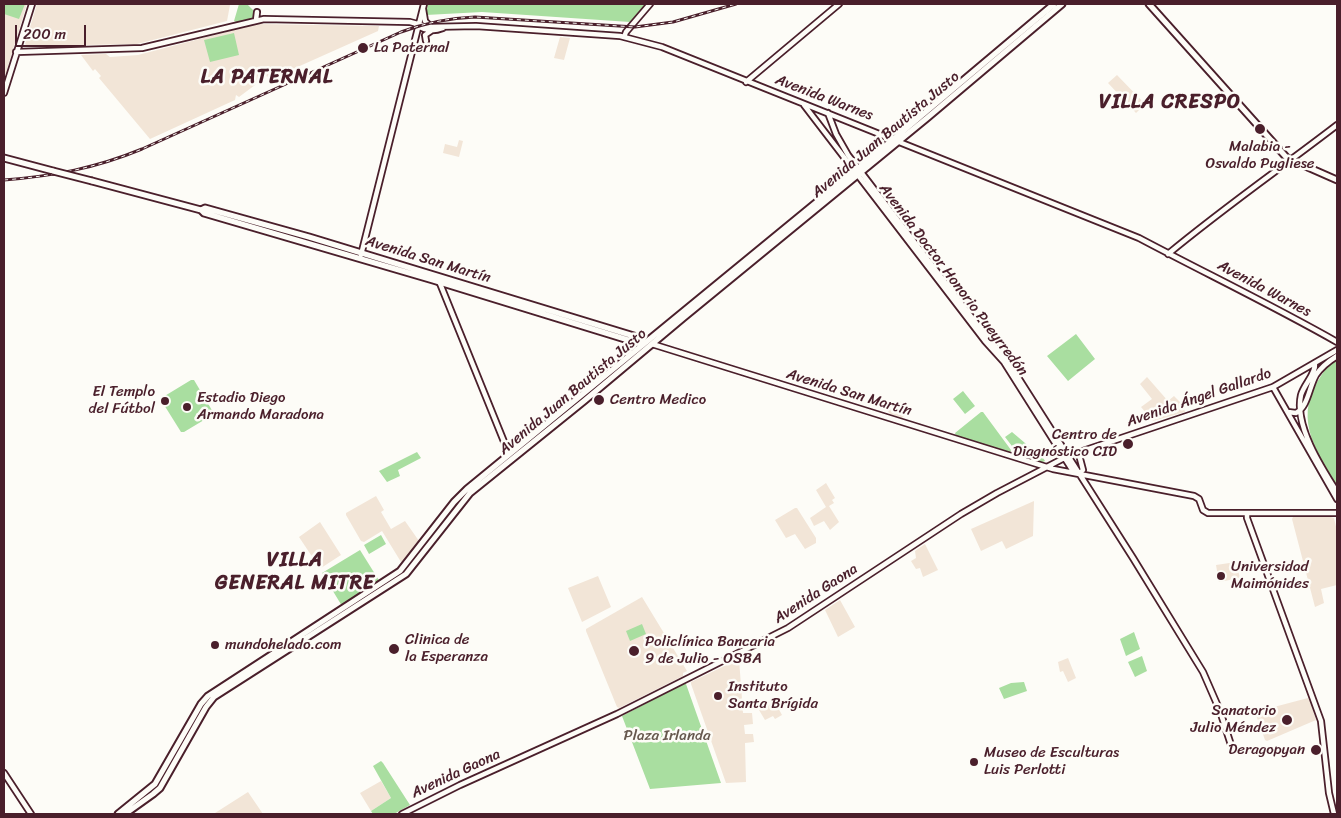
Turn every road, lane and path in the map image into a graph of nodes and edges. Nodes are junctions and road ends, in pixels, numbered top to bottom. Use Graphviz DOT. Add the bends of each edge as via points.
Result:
graph roads {
  1 [pos="32,4"];
  2 [pos="650,4"];
  3 [pos="839,4"];
  4 [pos="1054,4"];
  5 [pos="1062,4"];
  6 [pos="1149,4"];
  7 [pos="423,6"];
  8 [pos="257,12"];
  9 [pos="256,20"];
  10 [pos="410,22"];
  11 [pos="418,23"];
  12 [pos="432,29"];
  13 [pos="624,37"];
  14 [pos="426,41"];
  15 [pos="16,52"];
  16 [pos="746,82"];
  17 [pos="4,92"];
  18 [pos="803,104"];
  19 [pos="828,113"];
  20 [pos="838,117"];
  21 [pos="832,123"];
  22 [pos="1337,125"];
  23 [pos="896,140"];
  24 [pos="846,156"];
  25 [pos="4,158"];
  26 [pos="1291,161"];
  27 [pos="858,171"];
  28 [pos="1337,180"];
  29 [pos="201,210"];
  30 [pos="1174,249"];
  31 [pos="361,252"];
  32 [pos="1168,254"];
  33 [pos="363,259"];
  34 [pos="1179,259"];
  35 [pos="437,275"];
  36 [pos="440,282"];
  37 [pos="645,342"];
  38 [pos="1337,342"];
  39 [pos="652,344"];
  40 [pos="1337,350"];
  41 [pos="1337,356"];
  42 [pos="1315,363"];
  43 [pos="1297,374"];
  44 [pos="1306,383"];
  45 [pos="1273,387"];
  46 [pos="1301,410"];
  47 [pos="1288,412"];
  48 [pos="1078,451"];
  49 [pos="509,454"];
  50 [pos="1066,457"];
  51 [pos="1034,464"];
  52 [pos="1046,467"];
  53 [pos="1038,471"];
  54 [pos="1079,474"];
  55 [pos="1337,492"];
  56 [pos="1337,499"];
  57 [pos="1247,513"];
  58 [pos="1337,513"];
  59 [pos="1232,748"];
  60 [pos="4,773"];
  61 [pos="31,814"];
  62 [pos="118,814"];
  63 [pos="125,814"];
  64 [pos="402,814"];
  65 [pos="1334,814"];
  1 -- 15 [label="main road"];
  2 -- 13 [label="main road"];
  3 -- 16 [label="main road"];
  4 -- 23 [label="main road, Avenida Juan Bautista Justo"];
  5 -- 23 [label="main road, Avenida Juan Bautista Justo"];
  6 -- 26 [label="main road"];
  7 -- 11 [label="main road"];
  7 -- 12 [label="main road" via="425,21"];
  8 -- 9 [label="main road"];
  9 -- 10 [label="main road, Avenida Warnes"];
  9 -- 15 [label="main road, Avenida Warnes" via="142,48"];
  10 -- 11 [label="main road"];
  10 -- 11 [label="main road, Avenida Warnes"];
  11 -- 12 [label="main road, Avenida Warnes"];
  11 -- 31 [label="main road"];
  12 -- 13 [label="main road, Avenida Warnes" via="476,26"];
  12 -- 14 [label="main road" via="425,35"];
  13 -- 16 [label="main road, Avenida Warnes" via="662,47"];
  15 -- 17 [label="main road"];
  16 -- 18 [label="main road, Avenida Warnes"];
  18 -- 19 [label="main road, Avenida Warnes"];
  18 -- 24 [label="main road, Avenida Doctor Honorio Pueyrredón"];
  19 -- 20 [label="main road, Avenida Warnes"];
  19 -- 21 [label="main road, Avenida Doctor Honorio Pueyrredón"];
  20 -- 21 [label="main road"];
  20 -- 23 [label="main road, Avenida Warnes"];
  21 -- 24 [label="main road, Avenida Doctor Honorio Pueyrredón"];
  22 -- 26 [label="main road"];
  23 -- 27 [label="main road, Avenida Juan Bautista Justo"];
  23 -- 32 [label="main road, Avenida Warnes" via="1139,238"];
  24 -- 27 [label="main road, Avenida Doctor Honorio Pueyrredón"];
  25 -- 29 [label="main road, Avenida San Martín, bridge"];
  26 -- 28 [label="main road"];
  26 -- 30 [label="main road"];
  27 -- 37 [label="main road, Avenida Juan Bautista Justo"];
  27 -- 39 [label="main road, Avenida Juan Bautista Justo"];
  27 -- 50 [label="main road, Avenida Doctor Honorio Pueyrredón" via="1005,357"];
  29 -- 31 [label="main road, Avenida San Martín" via="205,208"];
  29 -- 33 [label="main road, Avenida San Martín"];
  30 -- 32 [label="main road"];
  30 -- 34 [label="main road"];
  31 -- 33 [label="main road"];
  31 -- 35 [label="main road, Avenida San Martín"];
  32 -- 34 [label="main road, Avenida Warnes"];
  33 -- 36 [label="main road, Avenida San Martín"];
  34 -- 38 [label="main road, Avenida Warnes" via="1272,305"];
  35 -- 36 [label="main road"];
  35 -- 37 [label="main road, Avenida San Martín" via="638,337"];
  36 -- 37 [label="main road, Avenida San Martín" via="636,342"];
  36 -- 49 [label="main road"];
  37 -- 39 [label="main road, Avenida San Martín"];
  37 -- 49 [label="main road, Avenida Juan Bautista Justo"];
  39 -- 51 [label="main road, Avenida San Martín"];
  39 -- 63 [label="main road, Avenida Juan Bautista Justo" via="470,493 406,574 211,700 160,788"];
  40 -- 42 [label="main road, Avenida Ángel Gallardo"];
  41 -- 46 [label="main road" via="1318,372"];
  42 -- 43 [label="main road, Avenida Ángel Gallardo"];
  42 -- 44 [label="main road"];
  43 -- 44 [label="main road" via="1304,376"];
  43 -- 45 [label="main road, Avenida Ángel Gallardo"];
  44 -- 46 [label="main road"];
  45 -- 47 [label="main road"];
  45 -- 48 [label="main road, Avenida Ángel Gallardo"];
  46 -- 47 [label="main road" via="1294,414"];
  46 -- 55 [label="main road" via="1309,441"];
  47 -- 56 [label="main road"];
  48 -- 50 [label="main road, Avenida Ángel Gallardo"];
  48 -- 54 [label="main road" via="1083,470"];
  49 -- 62 [label="main road, Avenida Juan Bautista Justo" via="460,495 403,569 208,696 155,784"];
  50 -- 52 [label="main road, Avenida Gaona"];
  50 -- 54 [label="main road, Avenida Doctor Honorio Pueyrredón" via="1071,468"];
  51 -- 52 [label="main road, Avenida San Martín"];
  51 -- 53 [label="main road"];
  52 -- 53 [label="main road, Avenida Gaona"];
  52 -- 54 [label="main road"];
  53 -- 64 [label="main road, Avenida Gaona" via="961,514 790,627 617,714 460,784"];
  54 -- 57 [label="main road" via="1194,496 1199,499 1202,510 1208,513"];
  54 -- 59 [label="main road, Avenida Doctor Honorio Pueyrredón" via="1206,676"];
  57 -- 58 [label="main road"];
  57 -- 65 [label="main road" via="1321,721"];
  60 -- 61 [label="main road"];
}
